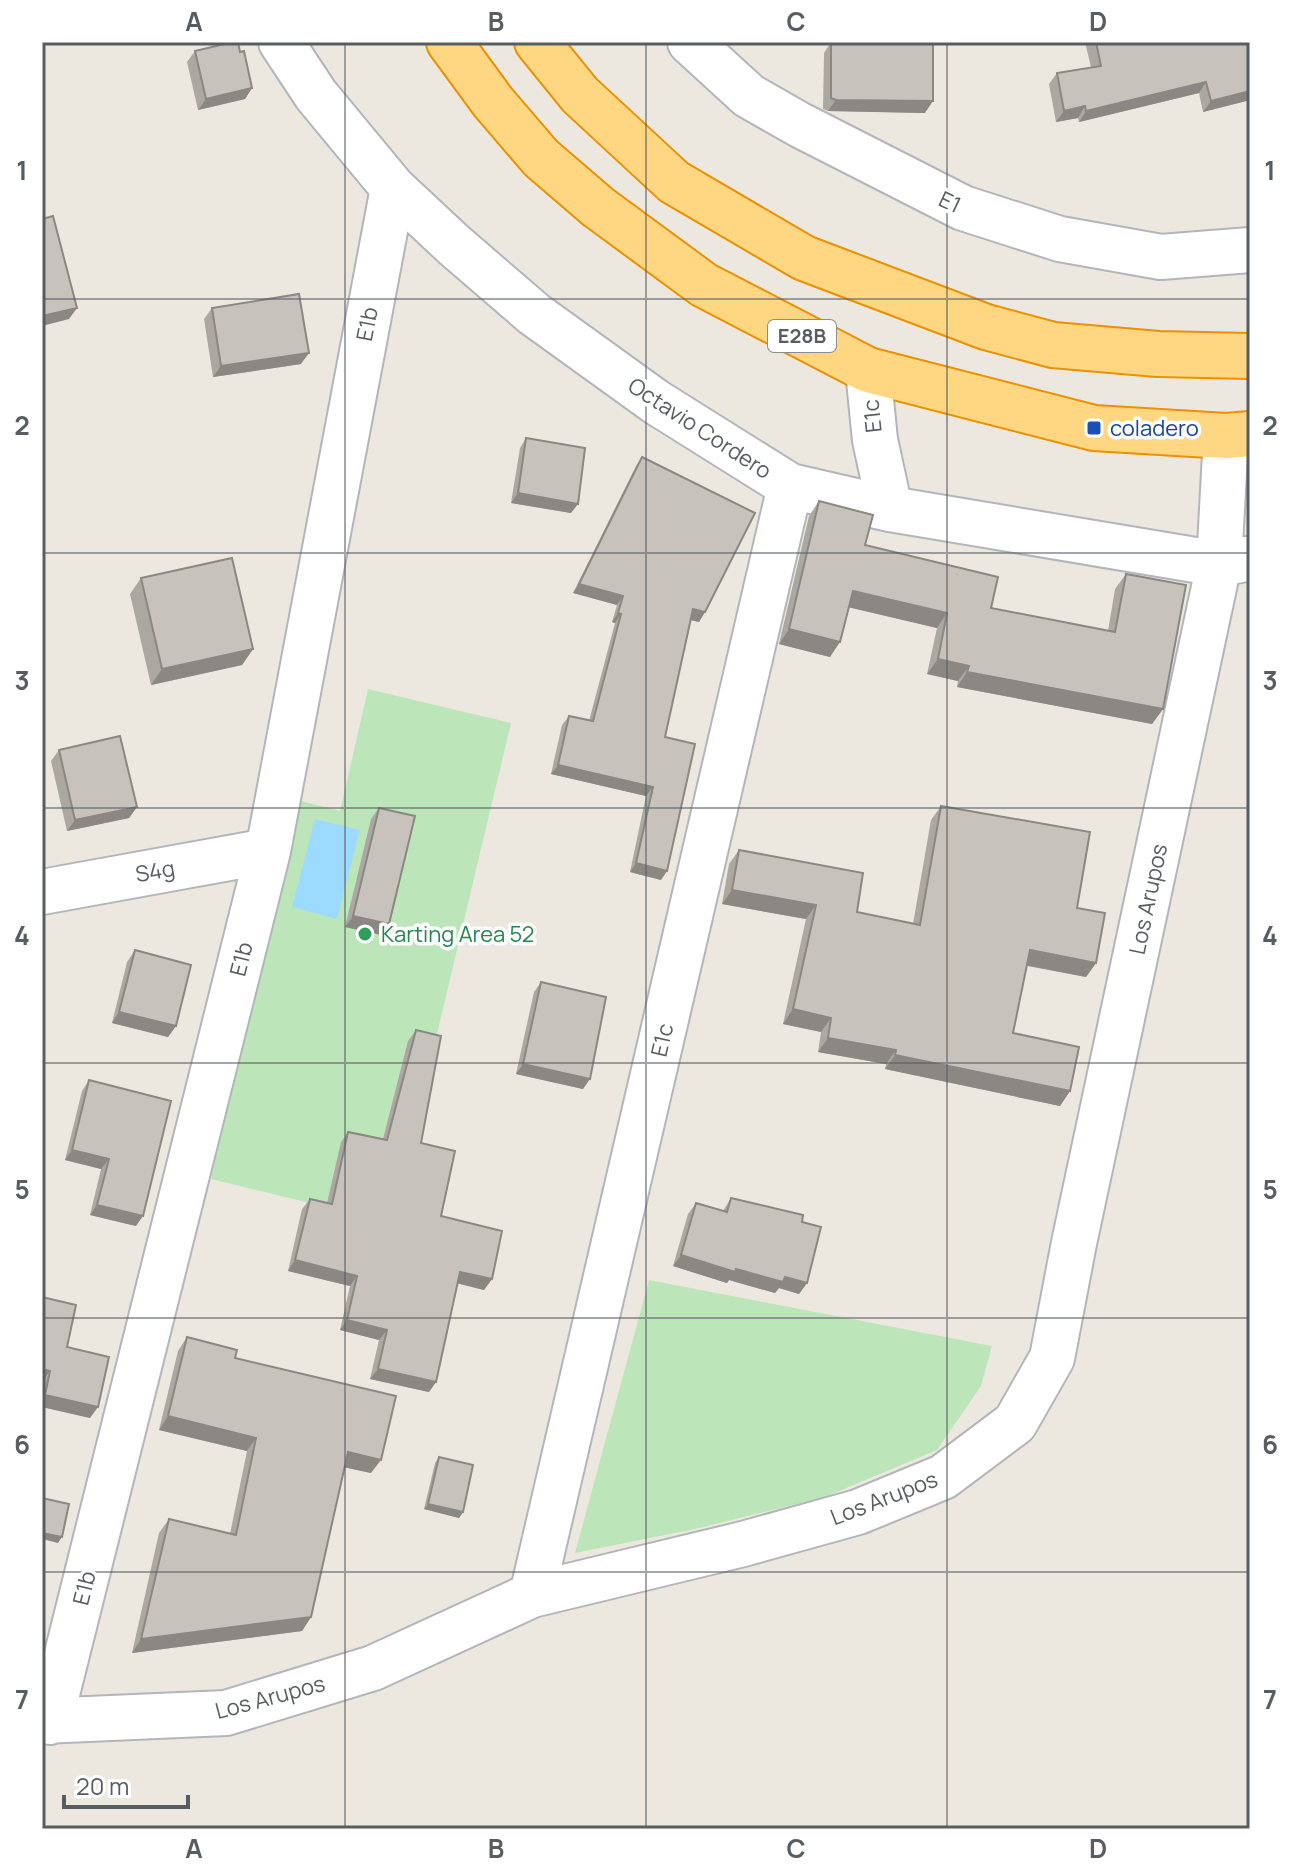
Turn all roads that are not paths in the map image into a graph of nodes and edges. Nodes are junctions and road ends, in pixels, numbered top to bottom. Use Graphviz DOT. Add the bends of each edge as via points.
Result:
graph roads {
  1 [pos="281,42"];
  2 [pos="449,42"];
  3 [pos="537,42"];
  4 [pos="690,42"];
  5 [pos="393,188"];
  6 [pos="1250,250"];
  7 [pos="1250,356"];
  8 [pos="868,370"];
  9 [pos="1238,435"];
  10 [pos="790,486"];
  11 [pos="890,509"];
  12 [pos="1235,561"];
  13 [pos="268,851"];
  14 [pos="42,892"];
  15 [pos="532,1595"];
  16 [pos="46,1722"];
  1 -- 5 [label="street, Octavio Cordero" via="316,95"];
  2 -- 8 [label="highway, E28B" via="541,158 598,207 704,285"];
  3 -- 7 [label="highway" via="580,95 674,182 804,258 986,327 1053,345"];
  4 -- 6 [label="street, E1" via="749,96 963,208 1060,239 1161,257"];
  5 -- 10 [label="street, Octavio Cordero" via="534,314 656,402"];
  5 -- 13 [label="street, E1b"];
  8 -- 9 [label="highway, E28B" via="1094,428"];
  8 -- 11 [label="street, E1c" via="875,440"];
  9 -- 12 [label="street, Los Arupos"];
  10 -- 11 [label="street, Octavio Cordero"];
  10 -- 15 [label="street, E1c"];
  11 -- 12 [label="street, Octavio Cordero"];
  12 -- 15 [label="street, Los Arupos" via="1074,1243 1052,1358 1015,1423 943,1477 858,1512"];
  13 -- 14 [label="street, S4g"];
  13 -- 16 [label="street, E1b"];
  15 -- 16 [label="street, Los Arupos" via="373,1668 226,1713"];
}
